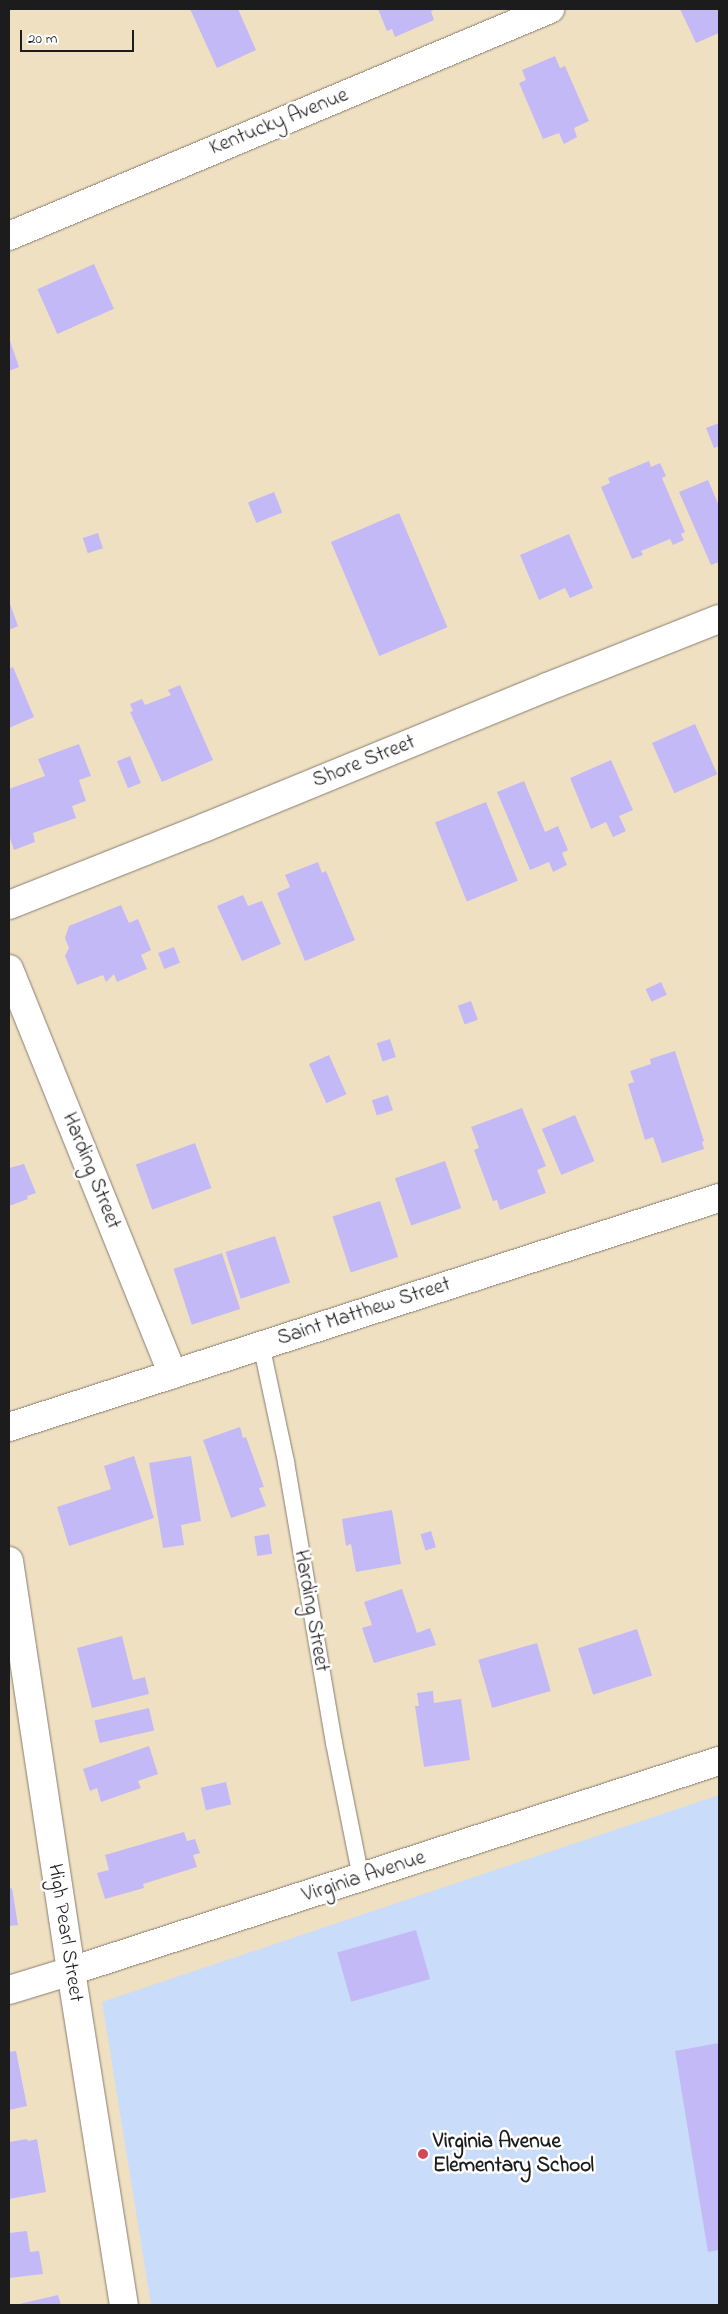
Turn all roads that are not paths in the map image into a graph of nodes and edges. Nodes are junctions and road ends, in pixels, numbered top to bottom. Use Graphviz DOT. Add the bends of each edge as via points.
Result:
graph roads {
  1 [pos="550,9"];
  2 [pos="9,236"];
  3 [pos="719,619"];
  4 [pos="9,905"];
  5 [pos="9,969"];
  6 [pos="719,1198"];
  7 [pos="261,1344"];
  8 [pos="173,1374"];
  9 [pos="9,1427"];
  10 [pos="9,1561"];
  11 [pos="719,1761"];
  12 [pos="361,1878"];
  13 [pos="71,1970"];
  14 [pos="9,1990"];
  15 [pos="124,2305"];
  1 -- 2 [label="street, Kentucky Avenue"];
  3 -- 4 [label="street, Shore Street"];
  5 -- 8 [label="street, Harding Street"];
  6 -- 7 [label="street, Saint Matthew Street"];
  7 -- 8 [label="street, Saint Matthew Street"];
  7 -- 12 [label="lane, Harding Street" via="286,1462 334,1743"];
  8 -- 9 [label="street, Saint Matthew Street"];
  10 -- 13 [label="street, High Pearl Street"];
  11 -- 12 [label="street, Virginia Avenue"];
  12 -- 13 [label="street, Virginia Avenue"];
  13 -- 14 [label="street, Virginia Avenue"];
  13 -- 15 [label="street, High Pearl Street"];
}
